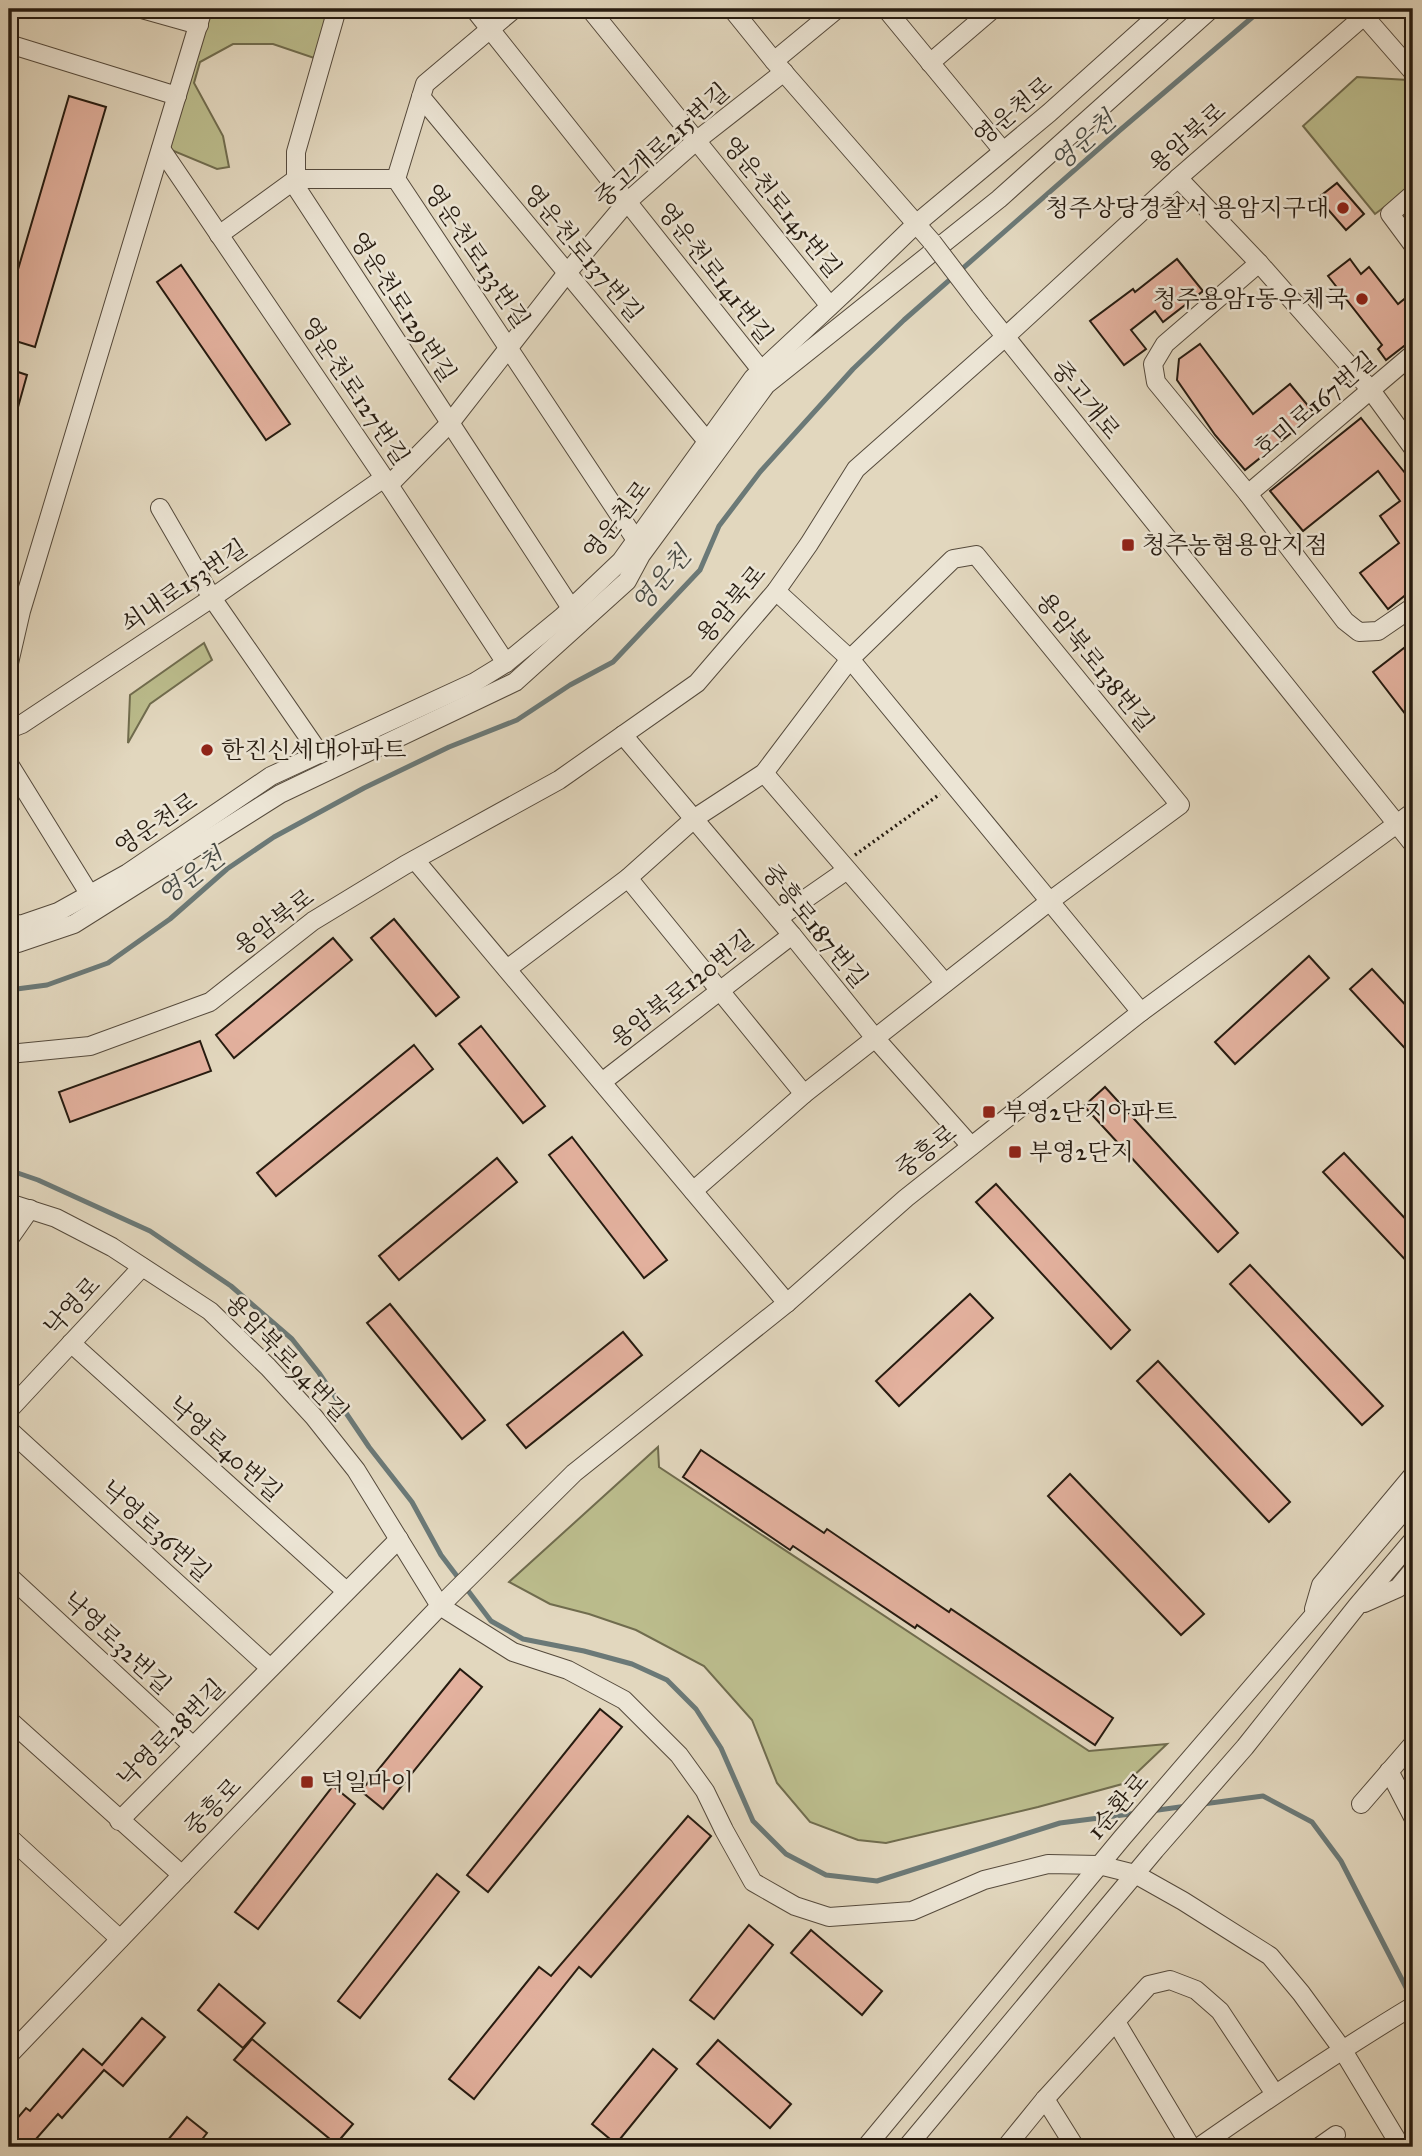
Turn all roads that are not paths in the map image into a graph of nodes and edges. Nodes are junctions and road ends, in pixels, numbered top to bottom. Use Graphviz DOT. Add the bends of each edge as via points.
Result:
graph roads {
  1 [pos="142,9"];
  2 [pos="337,9"];
  3 [pos="474,9"];
  4 [pos="513,9"];
  5 [pos="590,9"];
  6 [pos="732,9"];
  7 [pos="837,9"];
  8 [pos="886,9"];
  9 [pos="993,9"];
  10 [pos="1165,9"];
  11 [pos="1210,9"];
  12 [pos="1365,11"];
  13 [pos="201,17"];
  14 [pos="489,28"];
  15 [pos="9,44"];
  16 [pos="930,63"];
  17 [pos="779,66"];
  18 [pos="1413,72"];
  19 [pos="177,96"];
  20 [pos="421,96"];
  21 [pos="696,141"];
  22 [pos="161,149"];
  23 [pos="1003,152"];
  24 [pos="1178,178"];
  25 [pos="296,179"];
  26 [pos="396,179"];
  27 [pos="1413,194"];
  28 [pos="627,202"];
  29 [pos="916,224"];
  30 [pos="219,235"];
  31 [pos="1413,245"];
  32 [pos="1259,263"];
  33 [pos="567,273"];
  34 [pos="830,306"];
  35 [pos="1004,338"];
  36 [pos="508,348"];
  37 [pos="1413,354"];
  38 [pos="761,370"];
  39 [pos="1370,388"];
  40 [pos="450,423"];
  41 [pos="707,442"];
  42 [pos="1413,448"];
  43 [pos="386,482"];
  44 [pos="1248,494"];
  45 [pos="160,508"];
  46 [pos="636,540"];
  47 [pos="776,591"];
  48 [pos="212,598"];
  49 [pos="1413,607"];
  50 [pos="571,608"];
  51 [pos="15,610"];
  52 [pos="850,659"];
  53 [pos="9,663"];
  54 [pos="506,663"];
  55 [pos="9,729"];
  56 [pos="623,735"];
  57 [pos="320,754"];
  58 [pos="9,764"];
  59 [pos="764,773"];
  60 [pos="1413,812"];
  61 [pos="695,818"];
  62 [pos="1398,824"];
  63 [pos="1413,844"];
  64 [pos="415,860"];
  65 [pos="845,867"];
  66 [pos="628,878"];
  67 [pos="90,895"];
  68 [pos="1050,901"];
  69 [pos="778,918"];
  70 [pos="9,925"];
  71 [pos="792,935"];
  72 [pos="9,944"];
  73 [pos="507,969"];
  74 [pos="945,983"];
  75 [pos="720,990"];
  76 [pos="1141,1013"];
  77 [pos="875,1038"];
  78 [pos="9,1054"];
  79 [pos="602,1082"];
  80 [pos="804,1094"];
  81 [pos="971,1146"];
  82 [pos="693,1191"];
  83 [pos="9,1203"];
  84 [pos="30,1209"];
  85 [pos="9,1239"];
  86 [pos="142,1266"];
  87 [pos="787,1303"];
  88 [pos="71,1343"];
  89 [pos="9,1410"];
  90 [pos="9,1430"];
  91 [pos="1413,1475"];
  92 [pos="1413,1500"];
  93 [pos="399,1539"];
  94 [pos="1413,1540"];
  95 [pos="1413,1570"];
  96 [pos="9,1576"];
  97 [pos="346,1591"];
  98 [pos="440,1606"];
  99 [pos="1357,1606"];
  100 [pos="1312,1616"];
  101 [pos="264,1674"];
  102 [pos="9,1720"];
  103 [pos="1413,1744"];
  104 [pos="193,1746"];
  105 [pos="1389,1771"];
  106 [pos="1361,1804"];
  107 [pos="1413,1817"];
  108 [pos="119,1821"];
  109 [pos="9,1837"];
  110 [pos="1099,1866"];
  111 [pos="1135,1874"];
  112 [pos="182,1875"];
  113 [pos="120,1940"];
  114 [pos="1413,2006"];
  115 [pos="1116,2022"];
  116 [pos="1342,2049"];
  117 [pos="9,2055"];
  118 [pos="1275,2094"];
  119 [pos="1045,2099"];
  120 [pos="1336,2135"];
  121 [pos="866,2147"];
  122 [pos="907,2147"];
  123 [pos="1006,2147"];
  124 [pos="1074,2147"];
  125 [pos="1191,2147"];
  126 [pos="1199,2147"];
  127 [pos="1319,2147"];
  128 [pos="1401,2147"];
  1 -- 13 [label="street"];
  2 -- 25 [label="street, 영운천로129번길" via="296,152"];
  3 -- 14 [label="street, 영운천로141번길"];
  4 -- 14 [label="street, 영운천로133번길"];
  5 -- 21 [label="street, 영운천로145번길"];
  6 -- 17 [label="street, 중고개로"];
  7 -- 17 [label="street, 중고개로215번길"];
  8 -- 16 [label="street"];
  9 -- 16 [label="street"];
  10 -- 23 [label="street, 영운천로"];
  11 -- 72 [label="street" via="999,199 766,385 641,555 627,581 515,681 281,794 74,924"];
  12 -- 18 [label="street"];
  12 -- 24 [label="street, 용암북로"];
  13 -- 19 [label="street"];
  14 -- 20 [label="street, 영운천로133번길" via="425,84"];
  14 -- 28 [label="street, 영운천로141번길"];
  15 -- 19 [label="street"];
  16 -- 23 [label="street"];
  17 -- 21 [label="street, 중고개로215번길"];
  17 -- 29 [label="street, 중고개로"];
  19 -- 22 [label="street"];
  20 -- 26 [label="street, 영운천로133번길"];
  20 -- 33 [label="street, 영운천로137번길"];
  21 -- 28 [label="street, 중고개로215번길"];
  21 -- 34 [label="street, 영운천로145번길"];
  22 -- 30 [label="street, 영운천로127번길"];
  22 -- 51 [label="street"];
  23 -- 29 [label="street, 영운천로"];
  24 -- 32 [label="street"];
  24 -- 35 [label="street, 용암북로"];
  25 -- 26 [label="street"];
  25 -- 30 [label="street"];
  25 -- 40 [label="street, 영운천로129번길" via="296,187"];
  26 -- 36 [label="street, 영운천로133번길"];
  27 -- 31 [label="street" via="1390,214"];
  28 -- 33 [label="street, 중고개로215번길"];
  28 -- 38 [label="street, 영운천로141번길"];
  29 -- 34 [label="street, 영운천로"];
  29 -- 35 [label="street, 중고개로, bridge"];
  30 -- 43 [label="street, 영운천로127번길"];
  32 -- 39 [label="street"];
  32 -- 44 [label="street" via="1165,344 1153,364 1156,382"];
  33 -- 36 [label="street, 중고개로215번길"];
  33 -- 41 [label="street, 영운천로137번길"];
  34 -- 38 [label="street, 영운천로"];
  35 -- 47 [label="street, 용암북로" via="856,469"];
  35 -- 62 [label="street, 중고개로"];
  36 -- 40 [label="street, 중고개로215번길"];
  36 -- 46 [label="street, 영운천로133번길"];
  37 -- 39 [label="street, 호미로167번길"];
  38 -- 41 [label="street, 영운천로"];
  39 -- 42 [label="street"];
  39 -- 44 [label="street, 호미로167번길"];
  40 -- 43 [label="street, 중고개로215번길"];
  40 -- 50 [label="street, 영운천로129번길"];
  41 -- 46 [label="street, 영운천로"];
  43 -- 48 [label="street, 쇠내로153번길"];
  43 -- 54 [label="street, 영운천로127번길"];
  44 -- 49 [label="street" via="1345,621 1359,632 1378,631"];
  45 -- 48 [label="street"];
  46 -- 50 [label="street, 영운천로" via="621,561"];
  47 -- 52 [label="street"];
  47 -- 56 [label="street, 용암북로" via="697,683"];
  48 -- 55 [label="street, 쇠내로153번길"];
  48 -- 57 [label="street"];
  50 -- 54 [label="street, 영운천로"];
  51 -- 53 [label="street"];
  52 -- 59 [label="street, 용암북로138번길"];
  52 -- 68 [label="street"];
  52 -- 68 [label="street, 용암북로138번길" via="953,559 976,555 1180,805"];
  54 -- 57 [label="street, 영운천로"];
  56 -- 61 [label="street, 중흥로187번길"];
  56 -- 64 [label="street, 용암북로" via="559,780"];
  57 -- 67 [label="street, 영운천로" via="271,776"];
  58 -- 67 [label="street"];
  59 -- 61 [label="street, 용암북로138번길"];
  59 -- 65 [label="street"];
  60 -- 62 [label="street"];
  61 -- 66 [label="street, 용암북로138번길"];
  61 -- 69 [label="street, 중흥로187번길"];
  62 -- 63 [label="street, 중고개로"];
  62 -- 76 [label="street, 중흥로"];
  64 -- 73 [label="street"];
  64 -- 78 [label="street, 용암북로" via="313,921 210,1002 90,1046"];
  65 -- 69 [label="street"];
  65 -- 74 [label="street"];
  66 -- 73 [label="street, 용암북로138번길"];
  66 -- 75 [label="street"];
  67 -- 70 [label="street, 영운천로" via="58,912"];
  68 -- 74 [label="street, 용암북로138번길"];
  68 -- 76 [label="street"];
  69 -- 71 [label="street, 중흥로187번길"];
  71 -- 75 [label="street, 용암북로120번길"];
  71 -- 77 [label="street, 중흥로187번길"];
  73 -- 79 [label="street"];
  74 -- 77 [label="street, 용암북로138번길"];
  75 -- 79 [label="street, 용암북로120번길"];
  75 -- 80 [label="street"];
  76 -- 81 [label="street, 중흥로"];
  77 -- 80 [label="street"];
  77 -- 81 [label="street, 중흥로187번길"];
  79 -- 82 [label="street"];
  80 -- 82 [label="street"];
  81 -- 87 [label="street, 중흥로"];
  82 -- 87 [label="street"];
  83 -- 84 [label="street, 용암북로94번길"];
  84 -- 85 [label="street"];
  84 -- 86 [label="street, 용암북로94번길" via="56,1218"];
  86 -- 88 [label="street, 낙영로"];
  86 -- 93 [label="street, 용암북로94번길" via="210,1311 268,1367 356,1470"];
  87 -- 98 [label="street, 중흥로" via="574,1473"];
  88 -- 89 [label="street, 낙영로"];
  88 -- 97 [label="street, 낙영로40번길"];
  90 -- 101 [label="street, 낙영로36번길"];
  91 -- 100 [label="street" via="1321,1585"];
  92 -- 100 [label="street, 1순환로"];
  93 -- 97 [label="street"];
  93 -- 98 [label="street, 용암북로94번길"];
  94 -- 99 [label="street"];
  95 -- 99 [label="street" via="1398,1588"];
  96 -- 104 [label="street, 낙영로32번길"];
  97 -- 101 [label="street"];
  98 -- 110 [label="street" via="513,1651 568,1670 624,1700 680,1755 705,1791 753,1882 795,1906 829,1917 912,1911 984,1880 1048,1864"];
  98 -- 112 [label="street, 중흥로"];
  99 -- 111 [label="street" via="1245,1747"];
  100 -- 110 [label="street, 1순환로"];
  101 -- 104 [label="street, 낙영로28번길"];
  102 -- 108 [label="street, 낙영로28번길"];
  103 -- 105 [label="street"];
  104 -- 108 [label="street, 낙영로28번길"];
  105 -- 106 [label="street"];
  105 -- 107 [label="street"];
  108 -- 112 [label="street, 낙영로28번길"];
  109 -- 113 [label="street"];
  110 -- 111 [label="street"];
  110 -- 121 [label="street, 1순환로"];
  111 -- 116 [label="street" via="1270,1956"];
  111 -- 122 [label="street"];
  112 -- 113 [label="street, 중흥로"];
  113 -- 117 [label="street, 중흥로"];
  114 -- 116 [label="street"];
  115 -- 118 [label="street" via="1149,1985 1170,1980 1196,1990 1220,2011"];
  115 -- 119 [label="street"];
  115 -- 125 [label="street"];
  116 -- 118 [label="street"];
  116 -- 128 [label="street"];
  118 -- 126 [label="street"];
  119 -- 123 [label="street"];
  119 -- 124 [label="street"];
  120 -- 127 [label="street"];
}
